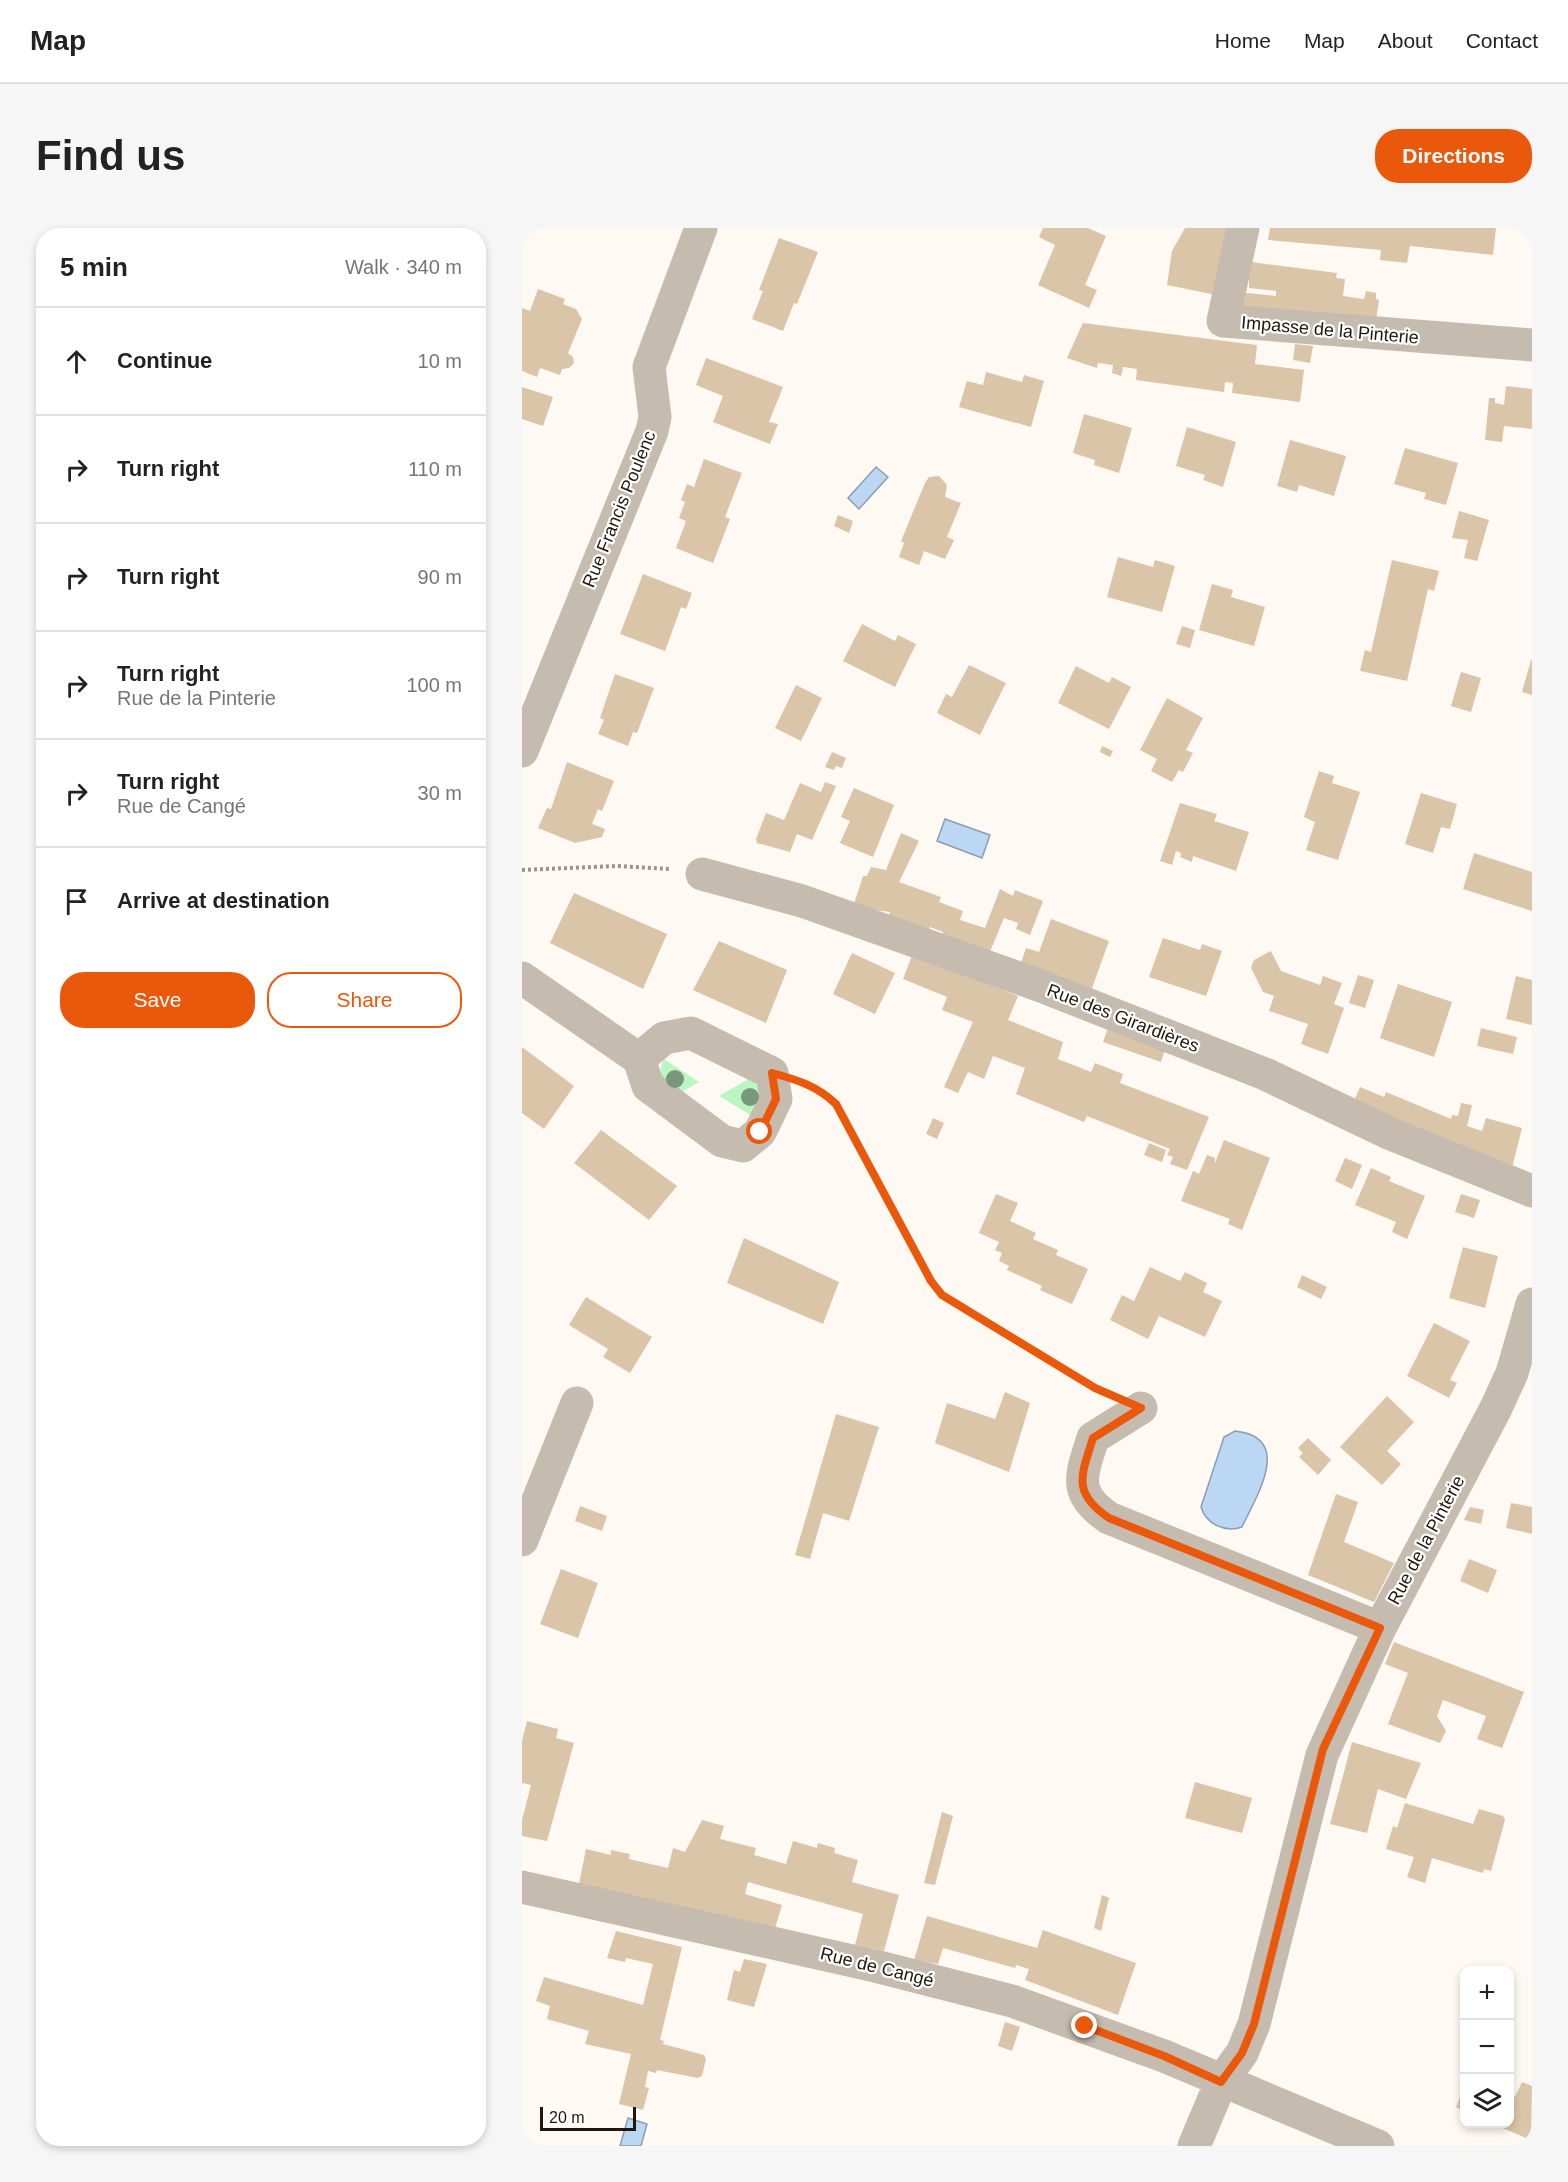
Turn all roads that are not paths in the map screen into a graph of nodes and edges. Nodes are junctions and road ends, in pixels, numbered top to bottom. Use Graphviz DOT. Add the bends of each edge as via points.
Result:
graph roads {
  1 [pos="701,228"];
  2 [pos="1242,228"];
  3 [pos="1532,345"];
  4 [pos="522,751"];
  5 [pos="702,873"];
  6 [pos="522,978"];
  7 [pos="639,1059"];
  8 [pos="1532,1191"];
  9 [pos="1532,1304"];
  10 [pos="577,1403"];
  11 [pos="1141,1408"];
  12 [pos="522,1540"];
  13 [pos="1380,1628"];
  14 [pos="522,1887"];
  15 [pos="1221,2082"];
  16 [pos="1194,2146"];
  17 [pos="1378,2146"];
  1 -- 4 [label="street, Rue Francis Poulenc" via="649,367 655,417 652,431"];
  2 -- 3 [label="street, Impasse de la Pinterie" via="1223,321"];
  5 -- 8 [label="street, Rue des Girardières" via="802,901 1041,986 1265,1074 1391,1134"];
  6 -- 7 [label="street"];
  7 -- 7 [label="street" via="648,1086 722,1142 743,1146 760,1132 776,1099 772,1073 691,1033 664,1038"];
  9 -- 13 [label="street, Rue de la Pinterie" via="1512,1373 1496,1408"];
  10 -- 12 [label="street"];
  11 -- 13 [label="street" via="1093,1438 1081,1483 1093,1507 1109,1518"];
  13 -- 15 [label="street, Rue de la Pinterie" via="1323,1749 1254,2024 1242,2053"];
  14 -- 15 [label="street, Rue de Cangé" via="1002,1998 1135,2045"];
  15 -- 16 [label="street, Rue de la Pinterie"];
  15 -- 17 [label="street, Rue de Cangé"];
}
